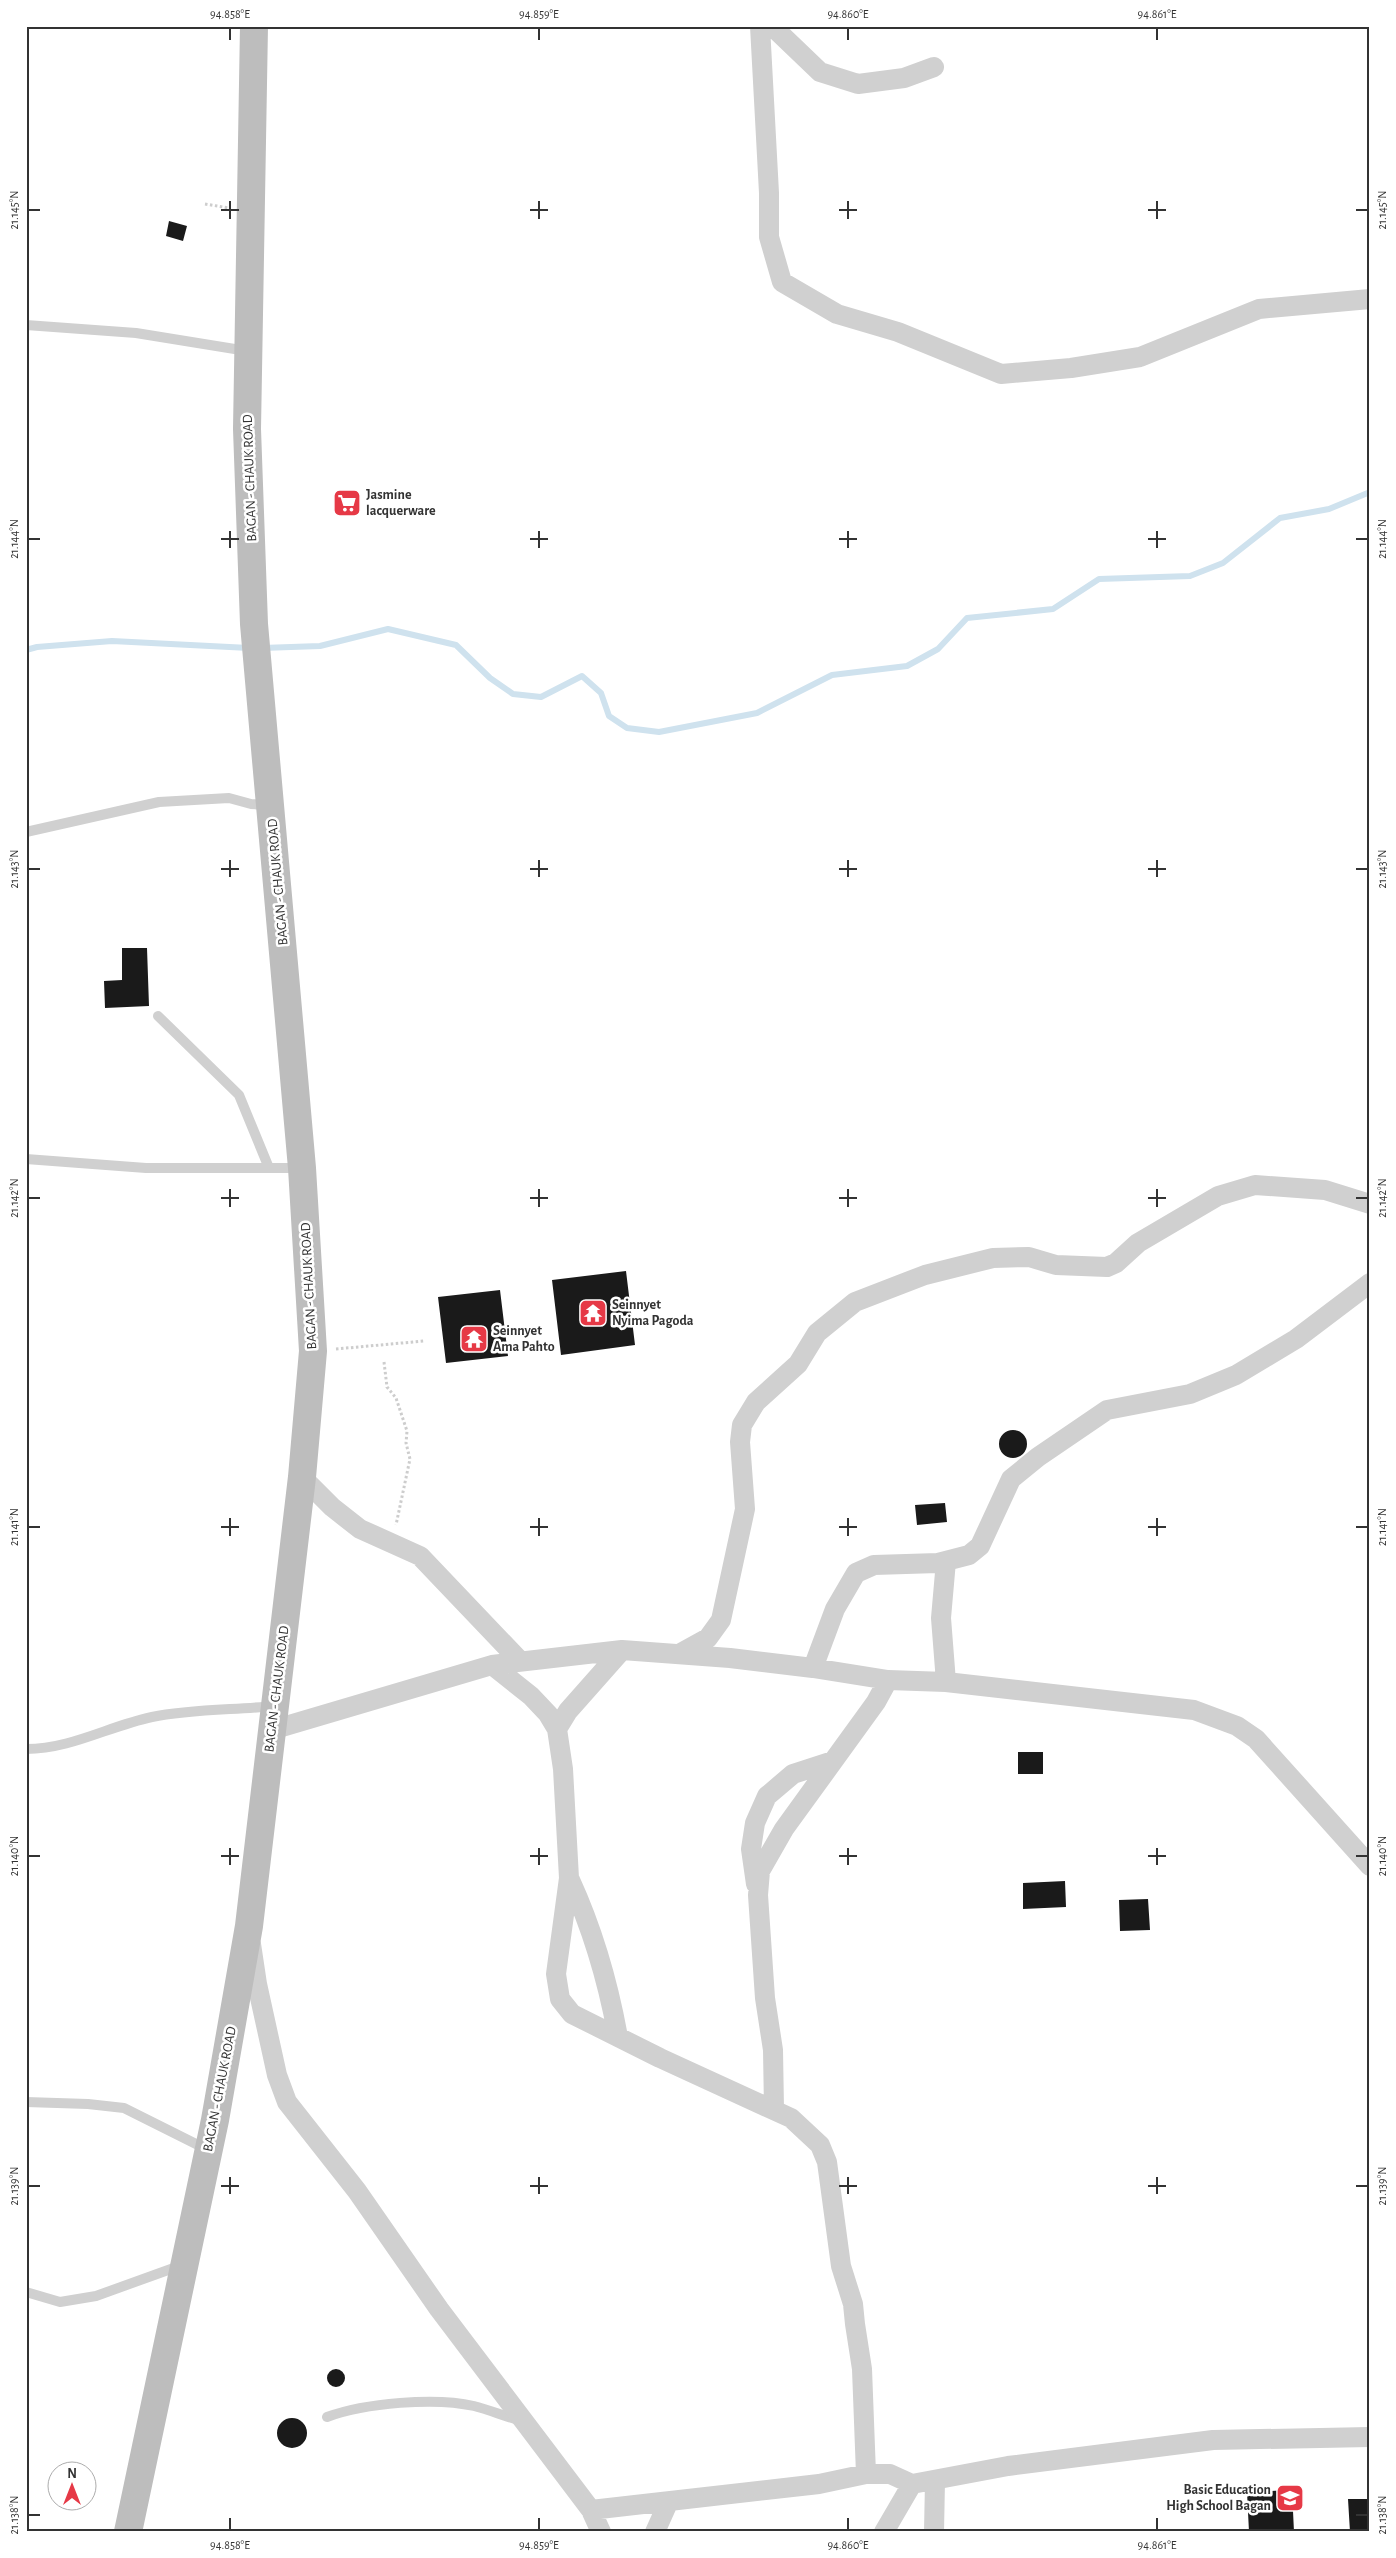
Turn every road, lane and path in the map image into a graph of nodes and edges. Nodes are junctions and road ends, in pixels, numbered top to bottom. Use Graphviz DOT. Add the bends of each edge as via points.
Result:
graph roads {
  1 [pos="254,26"];
  2 [pos="760,26"];
  3 [pos="772,26"];
  4 [pos="934,67"];
  5 [pos="1370,300"];
  6 [pos="26,325"];
  7 [pos="248,351"];
  8 [pos="272,805"];
  9 [pos="26,832"];
  10 [pos="158,1016"];
  11 [pos="26,1159"];
  12 [pos="269,1168"];
  13 [pos="302,1168"];
  14 [pos="1370,1204"];
  15 [pos="1370,1283"];
  16 [pos="424,1341"];
  17 [pos="313,1351"];
  18 [pos="384,1362"];
  19 [pos="302,1477"];
  20 [pos="392,1543"];
  21 [pos="946,1561"];
  22 [pos="622,1650"];
  23 [pos="679,1654"];
  24 [pos="521,1662"];
  25 [pos="492,1665"];
  26 [pos="813,1668"];
  27 [pos="888,1680"];
  28 [pos="946,1682"];
  29 [pos="274,1718"];
  30 [pos="557,1729"];
  31 [pos="26,1748"];
  32 [pos="833,1762"];
  33 [pos="1370,1866"];
  34 [pos="569,1878"];
  35 [pos="758,1901"];
  36 [pos="249,1926"];
  37 [pos="618,2037"];
  38 [pos="26,2102"];
  39 [pos="774,2110"];
  40 [pos="209,2150"];
  41 [pos="185,2264"];
  42 [pos="26,2292"];
  43 [pos="327,2417"];
  44 [pos="523,2422"];
  45 [pos="1370,2437"];
  46 [pos="866,2474"];
  47 [pos="935,2481"];
  48 [pos="912,2484"];
  49 [pos="668,2503"];
  50 [pos="591,2510"];
  51 [pos="128,2532"];
  52 [pos="601,2532"];
  53 [pos="655,2532"];
  54 [pos="884,2532"];
  55 [pos="934,2532"];
  1 -- 7 [label="main road, BAGAN - CHAUK ROAD"];
  2 -- 5 [label="street" via="769,238 782,282 836,314 898,332 1000,374 1071,368 1140,357 1259,309"];
  3 -- 4 [label="street" via="820,72 858,84 904,78"];
  6 -- 7 [label="lane" via="136,333"];
  7 -- 8 [label="main road, BAGAN - CHAUK ROAD" via="247,429 254,624"];
  8 -- 9 [label="lane" via="229,798 158,802"];
  8 -- 13 [label="main road, BAGAN - CHAUK ROAD"];
  10 -- 12 [label="lane" via="240,1095"];
  11 -- 12 [label="lane" via="146,1168"];
  12 -- 13 [label="lane"];
  13 -- 17 [label="main road, BAGAN - CHAUK ROAD"];
  14 -- 23 [label="street" via="1325,1190 1255,1185 1218,1196 1138,1243 1107,1267 1056,1265 1029,1257 993,1258 925,1274 855,1302 817,1332 798,1364 756,1402 742,1425 740,1442 745,1509 721,1620 708,1638"];
  15 -- 21 [label="street" via="1296,1339 1236,1375 1190,1394 1107,1410 1011,1479 980,1546 969,1555"];
  16 -- 17 [label="path"];
  17 -- 19 [label="main road, BAGAN - CHAUK ROAD"];
  18 -- 20 [label="path" via="387,1387 396,1398 408,1431 406,1444 410,1459"];
  19 -- 20 [label="street" via="360,1529"];
  19 -- 29 [label="main road, BAGAN - CHAUK ROAD"];
  20 -- 24 [label="street" via="420,1556"];
  21 -- 26 [label="street" via="874,1565 856,1573 835,1609"];
  21 -- 28 [label="street" via="941,1618"];
  22 -- 23 [label="street"];
  22 -- 24 [label="street"];
  22 -- 30 [label="street" via="568,1711"];
  23 -- 26 [label="street"];
  24 -- 25 [label="street"];
  25 -- 29 [label="street"];
  25 -- 30 [label="street" via="531,1696"];
  26 -- 27 [label="street"];
  27 -- 28 [label="street"];
  27 -- 32 [label="street"];
  28 -- 33 [label="street" via="1194,1710 1237,1726 1256,1739"];
  29 -- 31 [label="lane" via="154,1717 78,1741"];
  29 -- 36 [label="main road, BAGAN - CHAUK ROAD"];
  30 -- 34 [label="street" via="563,1769"];
  32 -- 35 [label="street" via="769,1854 760,1871"];
  32 -- 35 [label="street" via="793,1774 767,1796 755,1823 751,1849"];
  34 -- 37 [label="street" via="596,1946"];
  34 -- 37 [label="street" via="556,1974 560,1999 572,2014"];
  35 -- 39 [label="street" via="765,1998 773,2050"];
  36 -- 40 [label="main road, BAGAN - CHAUK ROAD"];
  36 -- 44 [label="street" via="264,2015 277,2075 287,2102 357,2192"];
  37 -- 39 [label="street"];
  38 -- 40 [label="lane" via="124,2108"];
  39 -- 46 [label="street" via="791,2118 820,2145 827,2162 835,2232 853,2304 862,2369"];
  40 -- 41 [label="main road, BAGAN - CHAUK ROAD"];
  41 -- 42 [label="lane" via="96,2296 60,2302"];
  41 -- 51 [label="main road, BAGAN - CHAUK ROAD"];
  43 -- 44 [label="lane" via="366,2406 419,2402 473,2406"];
  44 -- 50 [label="street"];
  45 -- 47 [label="street" via="1213,2440 1008,2466"];
  46 -- 48 [label="street" via="890,2474"];
  46 -- 49 [label="street" via="827,2483"];
  47 -- 48 [label="street"];
  47 -- 55 [label="street"];
  48 -- 54 [label="street"];
  49 -- 50 [label="street"];
  49 -- 53 [label="street"];
  50 -- 52 [label="street"];
}
